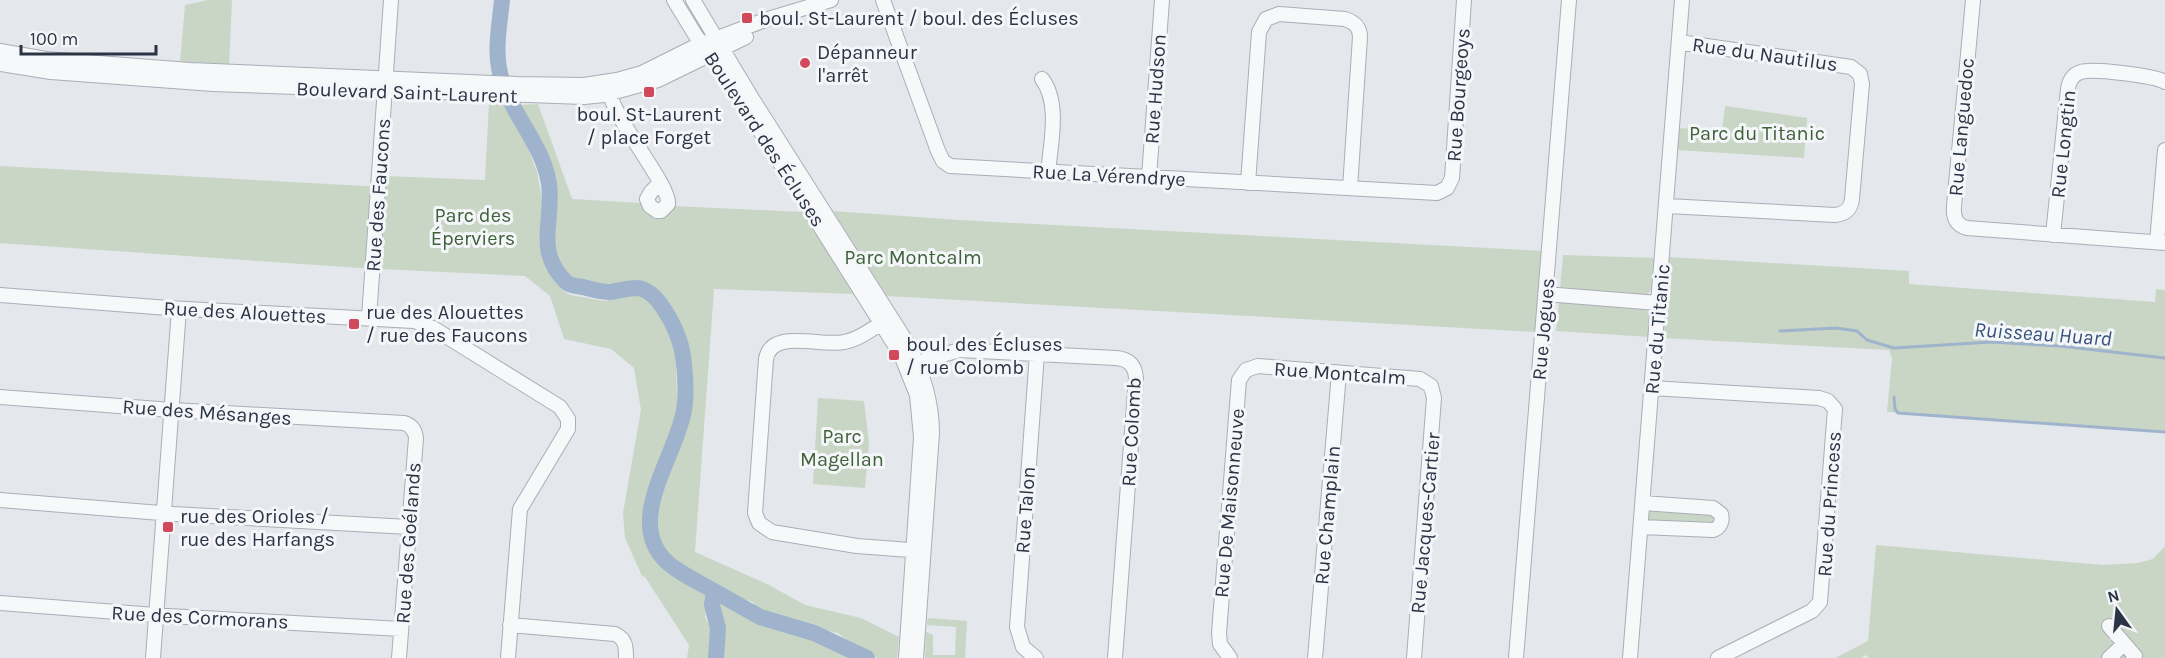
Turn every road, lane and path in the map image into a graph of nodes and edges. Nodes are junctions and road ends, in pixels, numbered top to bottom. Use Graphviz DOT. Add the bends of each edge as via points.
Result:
graph roads {
  1 [pos="391,0"];
  2 [pos="674,0"];
  3 [pos="693,0"];
  4 [pos="831,0"];
  5 [pos="883,0"];
  6 [pos="1162,0"];
  7 [pos="1464,0"];
  8 [pos="1569,0"];
  9 [pos="1682,0"];
  10 [pos="1973,0"];
  11 [pos="1679,42"];
  12 [pos="713,46"];
  13 [pos="0,51"];
  14 [pos="0,64"];
  15 [pos="1042,79"];
  16 [pos="2165,82"];
  17 [pos="385,85"];
  18 [pos="520,90"];
  19 [pos="610,94"];
  20 [pos="2165,150"];
  21 [pos="1048,172"];
  22 [pos="1149,177"];
  23 [pos="660,183"];
  24 [pos="1248,183"];
  25 [pos="1350,188"];
  26 [pos="1447,188"];
  27 [pos="1667,206"];
  28 [pos="2053,235"];
  29 [pos="2161,242"];
  30 [pos="1545,294"];
  31 [pos="0,295"];
  32 [pos="1658,303"];
  33 [pos="179,309"];
  34 [pos="369,318"];
  35 [pos="886,320"];
  36 [pos="1036,354"];
  37 [pos="913,366"];
  38 [pos="1245,370"];
  39 [pos="1339,373"];
  40 [pos="1432,388"];
  41 [pos="1652,388"];
  42 [pos="0,397"];
  43 [pos="172,410"];
  44 [pos="413,429"];
  45 [pos="0,500"];
  46 [pos="1643,503"];
  47 [pos="164,513"];
  48 [pos="409,527"];
  49 [pos="1641,527"];
  50 [pos="919,551"];
  51 [pos="0,603"];
  52 [pos="156,616"];
  53 [pos="510,625"];
  54 [pos="2109,626"];
  55 [pos="401,629"];
  56 [pos="2124,644"];
  57 [pos="2134,657"];
  58 [pos="153,658"];
  59 [pos="399,658"];
  60 [pos="508,658"];
  61 [pos="626,658"];
  62 [pos="906,658"];
  63 [pos="916,658"];
  64 [pos="1036,658"];
  65 [pos="1116,658"];
  66 [pos="1230,658"];
  67 [pos="1315,658"];
  68 [pos="1414,658"];
  69 [pos="1516,658"];
  70 [pos="1630,658"];
  71 [pos="1718,658"];
  72 [pos="2109,658"];
  1 -- 17 [label="street, Rue des Faucons"];
  2 -- 12 [label="street, Boulevard des Écluses"];
  3 -- 12 [label="street, Boulevard des Écluses"];
  4 -- 12 [label="street, Boulevard Saint-Laurent" via="765,20"];
  5 -- 21 [label="street, Rue La Vérendrye" via="946,164"];
  6 -- 22 [label="street, Rue Hudson"];
  7 -- 26 [label="street, Rue Bourgeoys" via="1452,174"];
  8 -- 30 [label="street, Rue Jogues"];
  9 -- 11 [label="street, Rue du Titanic"];
  10 -- 28 [label="street, Rue Languedoc" via="1954,215 1959,225 1967,228"];
  11 -- 27 [label="street, Rue du Titanic"];
  11 -- 27 [label="street, Rue du Nautilus" via="1851,67 1860,74 1862,84 1852,199 1847,210 1835,215"];
  12 -- 18 [label="street, Boulevard Saint-Laurent" via="617,80"];
  12 -- 19 [label="street, Boulevard Saint-Laurent" via="658,80"];
  12 -- 35 [label="street, Boulevard des Écluses"];
  13 -- 17 [label="street, Boulevard Saint-Laurent" via="46,59"];
  14 -- 17 [label="street, Boulevard Saint-Laurent" via="188,83"];
  15 -- 21 [label="street" via="1053,102"];
  16 -- 28 [label="street, Rue Longtin" via="2154,77 2091,71 2071,79"];
  17 -- 18 [label="street, Boulevard Saint-Laurent"];
  17 -- 34 [label="street, Rue des Faucons"];
  18 -- 19 [label="street, Boulevard Saint-Laurent" via="584,97"];
  19 -- 23 [label="street" via="616,112"];
  20 -- 29 [label="street"];
  21 -- 22 [label="street, Rue La Vérendrye"];
  22 -- 24 [label="street, Rue La Vérendrye"];
  24 -- 25 [label="street, Rue La Vérendrye"];
  24 -- 25 [label="street" via="1260,28 1269,16 1279,14 1345,20 1359,29"];
  25 -- 26 [label="street, Rue La Vérendrye" via="1437,193"];
  27 -- 32 [label="street, Rue du Titanic"];
  28 -- 29 [label="street, Rue Languedoc"];
  30 -- 32 [label="street"];
  30 -- 69 [label="street, Rue Jogues"];
  31 -- 33 [label="street, Rue des Alouettes"];
  32 -- 41 [label="street, Rue du Titanic"];
  33 -- 34 [label="street, Rue des Alouettes"];
  33 -- 43 [label="street"];
  34 -- 53 [label="street, Rue des Alouettes" via="414,321 433,328 560,407 568,418 566,432 520,509"];
  35 -- 37 [label="street, Boulevard des Écluses"];
  35 -- 50 [label="street" via="843,342 781,341 769,349 755,513 759,523 772,532 862,547"];
  36 -- 37 [label="street, Rue Colomb" via="960,350"];
  36 -- 64 [label="street, Rue Talon" via="1017,627 1023,646"];
  36 -- 65 [label="street, Rue Colomb" via="1120,358 1135,371"];
  37 -- 50 [label="street, Boulevard des Écluses" via="928,395 932,423"];
  38 -- 39 [label="street, Rue Montcalm" via="1257,366"];
  38 -- 66 [label="street, Rue De Maisonneuve" via="1239,381 1219,639"];
  39 -- 40 [label="street, Rue Montcalm" via="1420,379"];
  39 -- 67 [label="street, Rue Champlain"];
  40 -- 68 [label="street, Rue Jacques-Cartier" via="1434,407"];
  41 -- 46 [label="street, Rue du Titanic"];
  41 -- 71 [label="street, Rue du Princess" via="1819,398 1835,409 1818,606"];
  42 -- 43 [label="street, Rue des Mésanges"];
  43 -- 44 [label="street, Rue des Mésanges" via="404,423"];
  43 -- 47 [label="street"];
  44 -- 48 [label="street, Rue des Goélands" via="416,438"];
  45 -- 47 [label="street"];
  46 -- 49 [label="street, Rue du Titanic"];
  46 -- 49 [label="street" via="1713,508 1722,517 1713,530"];
  47 -- 48 [label="street"];
  47 -- 52 [label="street"];
  48 -- 55 [label="street, Rue des Goélands"];
  49 -- 70 [label="street, Rue du Titanic"];
  50 -- 62 [label="street, Boulevard des Écluses"];
  50 -- 63 [label="street, Boulevard des Écluses"];
  51 -- 52 [label="street, Rue des Cormorans"];
  52 -- 55 [label="street, Rue des Cormorans"];
  52 -- 58 [label="street"];
  53 -- 60 [label="street"];
  53 -- 61 [label="street" via="611,633 623,639"];
  54 -- 56 [label="street"];
  55 -- 59 [label="street, Rue des Goélands"];
  56 -- 57 [label="street"];
  56 -- 72 [label="street"];
}
